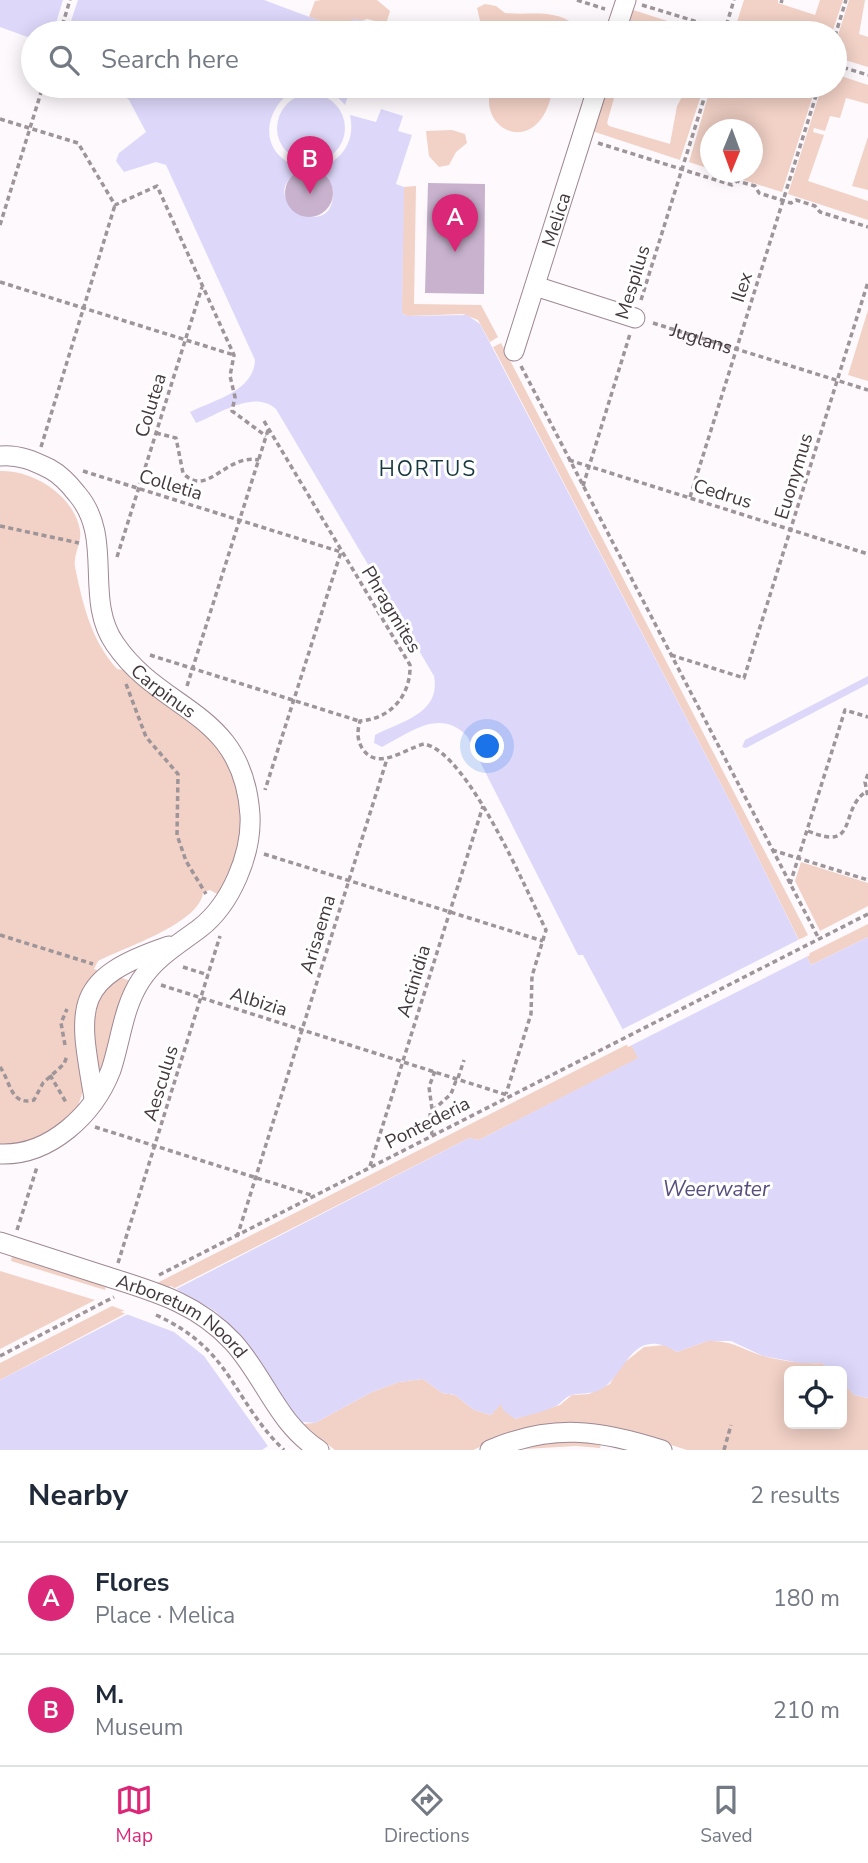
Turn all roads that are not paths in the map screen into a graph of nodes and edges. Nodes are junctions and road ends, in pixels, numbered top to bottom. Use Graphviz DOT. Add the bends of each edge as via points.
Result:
graph roads {
  1 [pos="627,3"];
  2 [pos="620,21"];
  3 [pos="594,98"];
  4 [pos="535,286"];
  5 [pos="635,318"];
  6 [pos="514,351"];
  7 [pos="0,456"];
  8 [pos="174,944"];
  9 [pos="94,1098"];
  10 [pos="0,1154"];
  11 [pos="6,1244"];
  12 [pos="317,1449"];
  13 [pos="490,1450"];
  14 [pos="662,1450"];
  1 -- 2 [label="street"];
  3 -- 4 [label="street, Melica"];
  4 -- 5 [label="street"];
  4 -- 6 [label="street, Melica"];
  7 -- 8 [label="street, Carpinus" via="37,462 71,486 97,528 101,613 114,644 232,750 247,789 250,817 236,879 214,913"];
  8 -- 9 [label="street, Carpinus" via="141,979 111,1068"];
  8 -- 9 [label="street, Carpinus" via="111,970 90,993 84,1032"];
  9 -- 10 [label="street, Carpinus" via="78,1122 44,1144"];
  11 -- 12 [label="street, Arboretum Noord" via="144,1287 199,1312 246,1358 289,1425"];
  13 -- 14 [label="street" via="544,1433 580,1431 615,1435"];
}
